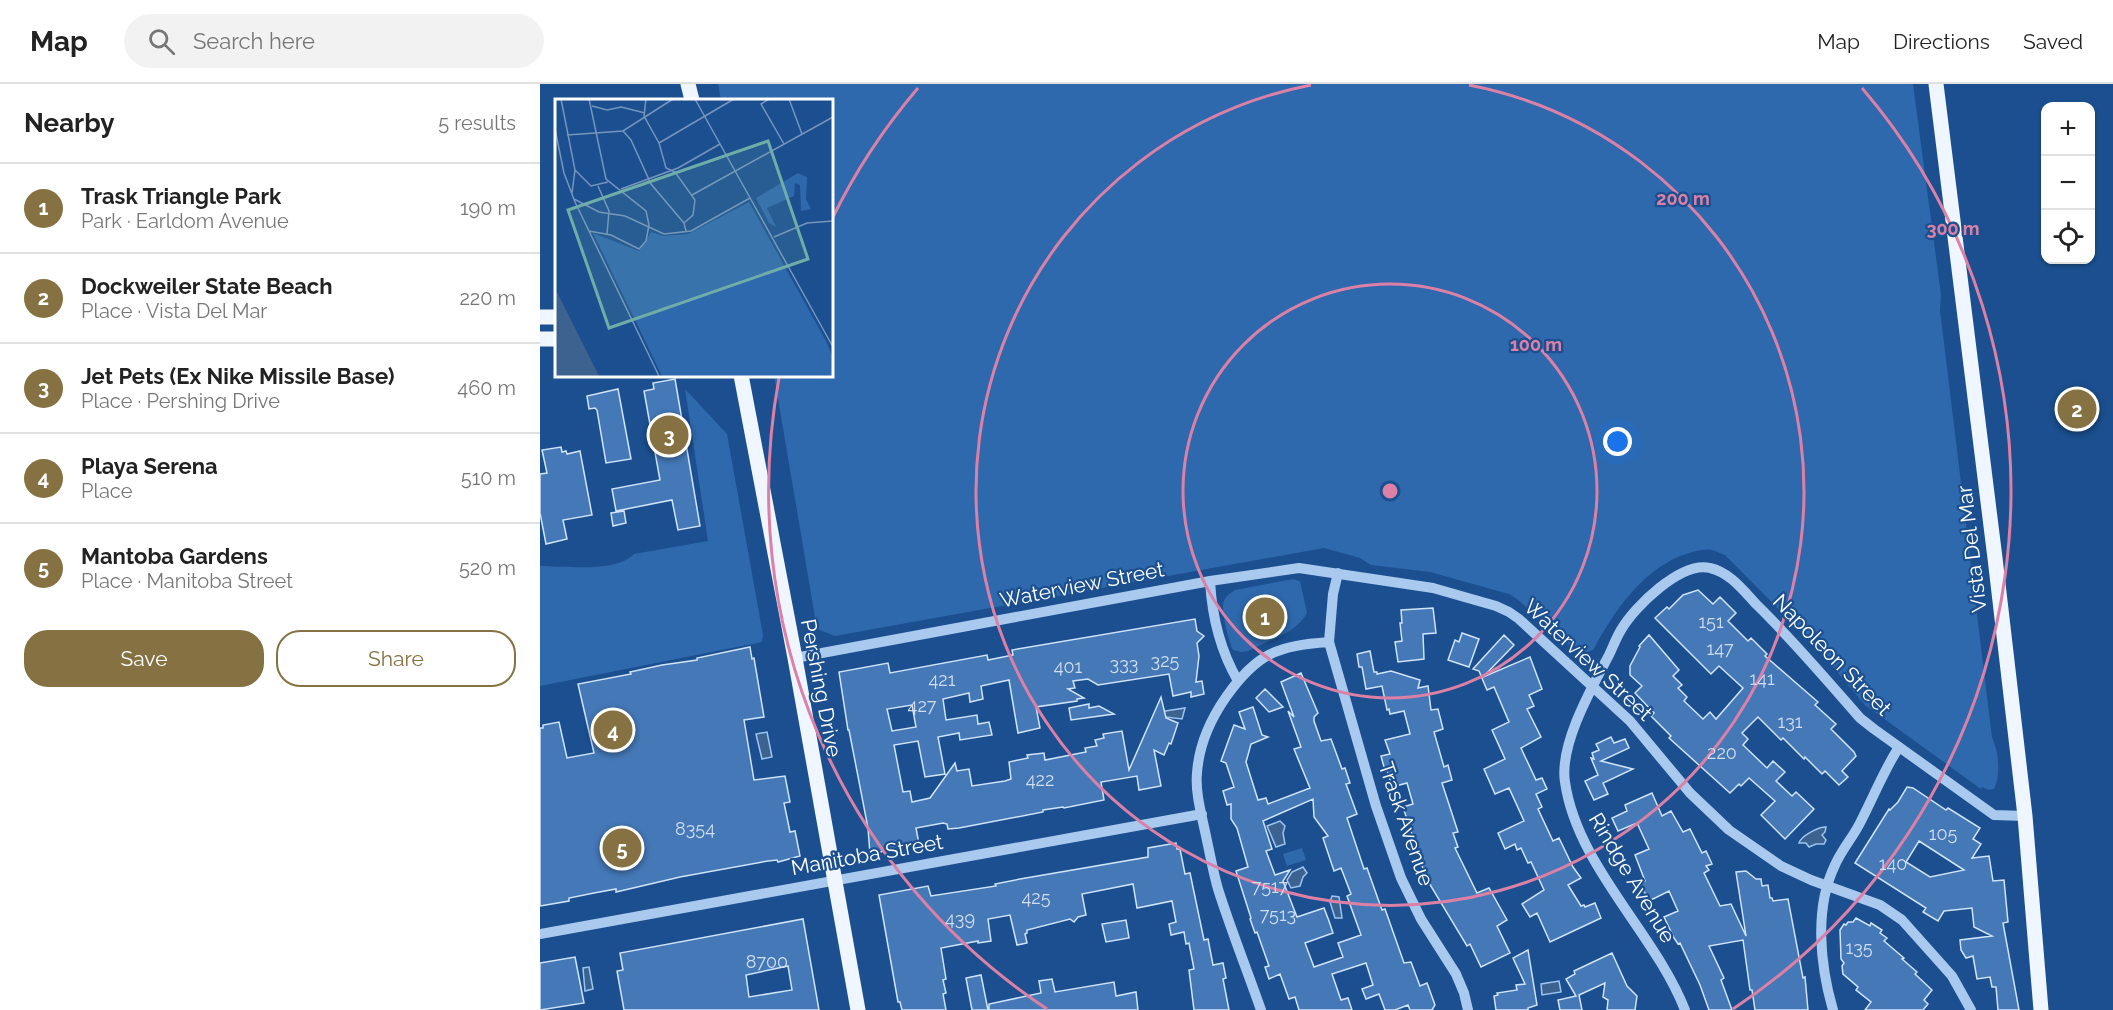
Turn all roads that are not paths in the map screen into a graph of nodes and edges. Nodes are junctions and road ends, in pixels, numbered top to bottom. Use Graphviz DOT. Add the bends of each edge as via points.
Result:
graph roads {
  1 [pos="688,84"];
  2 [pos="1936,84"];
  3 [pos="692,99"];
  4 [pos="741,376"];
  5 [pos="1708,567"];
  6 [pos="1338,573"];
  7 [pos="1210,581"];
  8 [pos="1329,642"];
  9 [pos="795,658"];
  10 [pos="1238,681"];
  11 [pos="1592,686"];
  12 [pos="1899,747"];
  13 [pos="1202,814"];
  14 [pos="2025,816"];
  15 [pos="835,880"];
  16 [pos="1828,886"];
  17 [pos="540,934"];
  18 [pos="858,1010"];
  19 [pos="1261,1010"];
  20 [pos="1468,1010"];
  21 [pos="1685,1010"];
  22 [pos="1833,1010"];
  23 [pos="1971,1010"];
  24 [pos="2041,1010"];
  1 -- 3 [label="main road"];
  2 -- 14 [label="main road, Vista Del Mar"];
  4 -- 9 [label="main road, Pershing Drive"];
  5 -- 11 [label="street, Rindge Avenue" via="1680,574 1641,605 1621,629"];
  5 -- 12 [label="street, Napoleon Street" via="1723,572 1808,657 1860,718"];
  6 -- 7 [label="street, Waterview Street" via="1299,568"];
  6 -- 8 [label="street"];
  6 -- 11 [label="street, Waterview Street" via="1433,588 1509,612"];
  7 -- 9 [label="street, Waterview Street"];
  7 -- 10 [label="street" via="1225,660"];
  8 -- 10 [label="street" via="1294,645 1277,651 1258,661"];
  8 -- 20 [label="street, Trask Avenue" via="1401,878 1421,919 1456,974"];
  9 -- 15 [label="main road, Pershing Drive"];
  10 -- 13 [label="street" via="1206,731 1200,753 1197,775"];
  11 -- 16 [label="street, Waterview Street" via="1630,721 1690,793 1729,830 1781,866"];
  11 -- 21 [label="street, Rindge Avenue" via="1567,753 1564,779 1571,814 1614,892 1673,982"];
  12 -- 14 [label="street, Napoleon Street" via="1994,814"];
  12 -- 16 [label="street" via="1835,864"];
  13 -- 15 [label="street, Manitoba Street"];
  13 -- 19 [label="street" via="1218,887"];
  14 -- 24 [label="main road, Vista Del Mar"];
  15 -- 17 [label="street, Manitoba Street"];
  15 -- 18 [label="main road, Pershing Drive"];
  16 -- 22 [label="street" via="1822,946"];
  16 -- 23 [label="street, Waterview Street" via="1880,905 1902,920 1952,976"];
}
